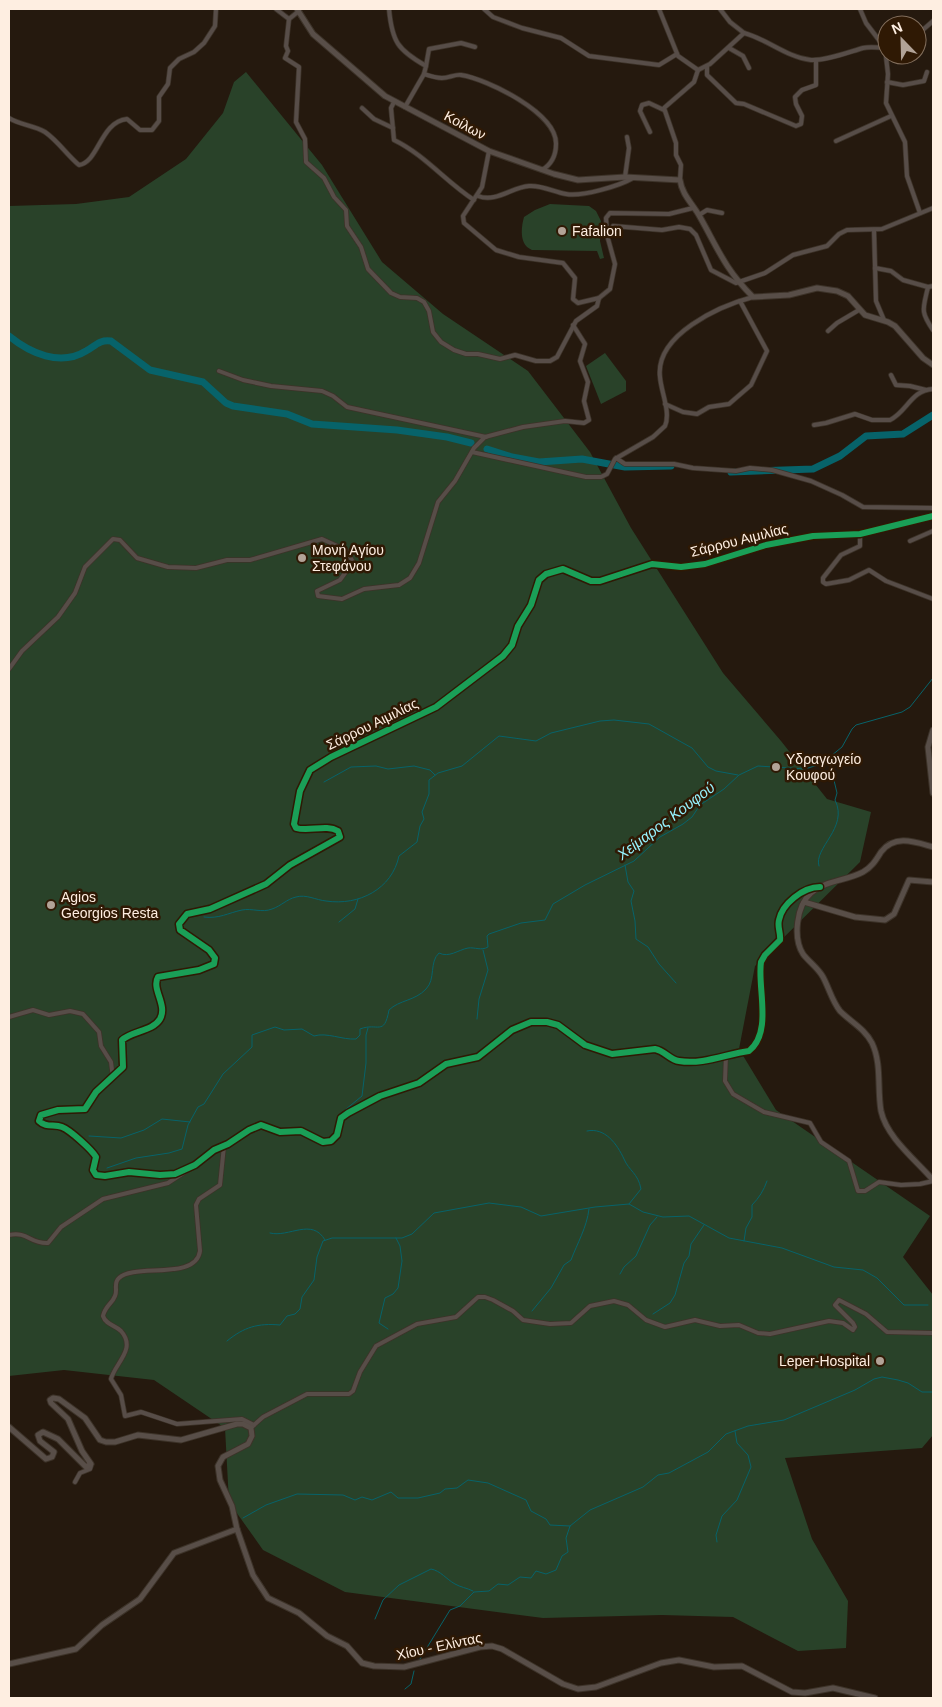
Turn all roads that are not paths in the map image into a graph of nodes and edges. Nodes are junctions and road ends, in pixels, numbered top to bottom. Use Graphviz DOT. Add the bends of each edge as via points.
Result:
graph roads {
  1 [pos="216,9"];
  2 [pos="276,9"];
  3 [pos="389,9"];
  4 [pos="484,9"];
  5 [pos="659,9"];
  6 [pos="720,9"];
  7 [pos="860,9"];
  8 [pos="298,10"];
  9 [pos="288,19"];
  10 [pos="744,33"];
  11 [pos="877,37"];
  12 [pos="475,47"];
  13 [pos="729,48"];
  14 [pos="877,48"];
  15 [pos="677,54"];
  16 [pos="816,60"];
  17 [pos="886,65"];
  18 [pos="426,66"];
  19 [pos="707,66"];
  20 [pos="749,68"];
  21 [pos="698,70"];
  22 [pos="927,72"];
  23 [pos="424,73"];
  24 [pos="887,82"];
  25 [pos="394,102"];
  26 [pos="405,107"];
  27 [pos="362,108"];
  28 [pos="664,110"];
  29 [pos="892,116"];
  30 [pos="9,118"];
  31 [pos="393,128"];
  32 [pos="650,132"];
  33 [pos="627,138"];
  34 [pos="836,141"];
  35 [pos="489,151"];
  36 [pos="542,170"];
  37 [pos="625,177"];
  38 [pos="633,178"];
  39 [pos="680,180"];
  40 [pos="478,196"];
  41 [pos="474,200"];
  42 [pos="693,208"];
  43 [pos="933,208"];
  44 [pos="722,213"];
  45 [pos="920,213"];
  46 [pos="699,215"];
  47 [pos="874,230"];
  48 [pos="607,232"];
  49 [pos="874,268"];
  50 [pos="739,283"];
  51 [pos="931,286"];
  52 [pos="752,297"];
  53 [pos="599,298"];
  54 [pos="740,301"];
  55 [pos="859,310"];
  56 [pos="884,320"];
  57 [pos="573,325"];
  58 [pos="933,330"];
  59 [pos="828,331"];
  60 [pos="933,365"];
  61 [pos="219,371"];
  62 [pos="891,375"];
  63 [pos="933,389"];
  64 [pos="926,390"];
  65 [pos="665,404"];
  66 [pos="814,425"];
  67 [pos="484,438"];
  68 [pos="473,450"];
  69 [pos="615,459"];
  70 [pos="933,508"];
  71 [pos="933,516"];
  72 [pos="933,531"];
  73 [pos="860,534"];
  74 [pos="910,541"];
  75 [pos="933,599"];
  76 [pos="9,669"];
  77 [pos="933,730"];
  78 [pos="933,793"];
  79 [pos="933,848"];
  80 [pos="933,882"];
  81 [pos="820,887"];
  82 [pos="804,902"];
  83 [pos="9,1017"];
  84 [pos="726,1055"];
  85 [pos="113,1078"];
  86 [pos="224,1146"];
  87 [pos="195,1164"];
  88 [pos="933,1180"];
  89 [pos="9,1235"];
  90 [pos="933,1333"];
  91 [pos="253,1426"];
  92 [pos="9,1427"];
  93 [pos="90,1466"];
  94 [pos="76,1482"];
  95 [pos="237,1529"];
  96 [pos="9,1664"];
  97 [pos="874,1698"];
  1 -- 30 [label="street" via="215,26 204,43 170,68 168,84 159,97 159,121 152,130 140,130 124,119 110,128 90,159 79,165 46,132"];
  2 -- 9 [label="street"];
  3 -- 18 [label="street" via="391,26 401,49"];
  4 -- 15 [label="street" via="493,17 522,28 561,38 595,57 659,65"];
  5 -- 15 [label="street"];
  6 -- 10 [label="street"];
  7 -- 11 [label="street"];
  8 -- 9 [label="street"];
  8 -- 25 [label="main road, Κοίλων" via="313,34"];
  9 -- 57 [label="street" via="285,58 299,67 296,122 305,139 306,162 324,178 334,197 346,210 347,226 361,246 366,266 389,292 424,302 435,335 450,348 466,354 500,359 515,355 547,362 557,356"];
  10 -- 13 [label="street"];
  10 -- 16 [label="street" via="781,50"];
  12 -- 18 [label="street" via="460,43 429,49"];
  13 -- 19 [label="street"];
  13 -- 20 [label="street" via="743,56"];
  14 -- 16 [label="street"];
  15 -- 21 [label="street"];
  16 -- 19 [label="street" via="816,85 802,90 795,97 802,119 796,126 730,99 707,75"];
  17 -- 24 [label="street"];
  18 -- 23 [label="street"];
  19 -- 21 [label="street"];
  21 -- 28 [label="street" via="694,82"];
  22 -- 24 [label="street" via="924,81 903,85"];
  23 -- 26 [label="street"];
  23 -- 36 [label="street" via="443,78 463,75 499,89 539,113 550,126 556,141 551,162"];
  24 -- 29 [label="street" via="886,101"];
  25 -- 26 [label="main road, Κοίλων"];
  25 -- 31 [label="street" via="391,108"];
  26 -- 35 [label="main road, Κοίλων"];
  27 -- 31 [label="street" via="374,119"];
  28 -- 32 [label="street" via="643,103 641,107"];
  28 -- 39 [label="street" via="676,143 676,155 681,165"];
  29 -- 34 [label="street"];
  29 -- 45 [label="street" via="905,142 907,176"];
  31 -- 41 [label="street" via="394,140 410,148"];
  33 -- 37 [label="street" via="629,148"];
  35 -- 36 [label="main road"];
  35 -- 40 [label="street, Κοίλων"];
  36 -- 37 [label="main road" via="582,180"];
  37 -- 38 [label="main road"];
  38 -- 39 [label="main road"];
  38 -- 40 [label="street" via="613,188 576,194 534,186 492,197"];
  39 -- 42 [label="main road"];
  40 -- 41 [label="street, Κοίλων"];
  41 -- 53 [label="street, Κοίλων" via="463,216 465,225 496,250 565,264 575,278 575,301 580,303"];
  42 -- 46 [label="main road"];
  42 -- 48 [label="street" via="669,214 610,213 606,218"];
  43 -- 45 [label="street"];
  44 -- 46 [label="street" via="707,210"];
  45 -- 47 [label="street"];
  46 -- 50 [label="main road" via="724,264"];
  47 -- 49 [label="street"];
  47 -- 50 [label="street" via="847,230 828,246 793,254 765,273"];
  48 -- 50 [label="street" via="618,226 662,230 690,228 711,270"];
  48 -- 53 [label="street" via="615,266 610,289"];
  49 -- 51 [label="street" via="891,271 903,280"];
  49 -- 56 [label="street" via="876,305"];
  50 -- 52 [label="main road"];
  51 -- 58 [label="street" via="924,316"];
  52 -- 54 [label="street"];
  52 -- 55 [label="main road" via="827,289 848,296"];
  53 -- 57 [label="street" via="598,304"];
  54 -- 65 [label="street" via="697,320 670,344 660,370"];
  54 -- 65 [label="street" via="767,349 750,387 729,404 709,407 698,414"];
  55 -- 56 [label="main road" via="868,317"];
  55 -- 59 [label="street"];
  56 -- 60 [label="main road" via="895,326"];
  57 -- 67 [label="street" via="585,344 580,361 588,382 584,401 590,416 588,422 564,421 523,427"];
  61 -- 67 [label="street" via="271,386 322,391 347,407"];
  62 -- 64 [label="street" via="896,385"];
  63 -- 64 [label="street"];
  64 -- 66 [label="street" via="911,399 890,420 872,420 855,414"];
  65 -- 69 [label="street" via="667,422 663,429"];
  67 -- 68 [label="street"];
  68 -- 69 [label="street" via="586,477 604,475"];
  68 -- 76 [label="street" via="438,502 418,567 399,585 364,589 339,600 318,596 317,591 340,580 353,562 346,550 322,539 250,560 227,560 196,568 161,566 137,558 122,542 113,538 85,567 75,593 58,617 22,651"];
  69 -- 70 [label="street" via="626,464 772,470 811,482 863,507"];
  71 -- 73 [label="street, Σάρρου Αιμιλίας"];
  72 -- 74 [label="street"];
  73 -- 75 [label="street" via="860,546 838,558 823,578 824,583 849,580 869,570 886,581"];
  73 -- 85 [label="street, Σάρρου Αιμιλίας" via="791,540 693,566 652,564 600,581 588,580 563,568 544,575 538,582 512,645 503,656 436,707 310,770 300,791 294,824 302,829 336,830 340,837 290,865 266,884 182,918 178,924 180,930 211,952 215,957 214,963 199,970 158,977 160,1017 153,1026 122,1040 123,1065"];
  77 -- 78 [label="main road" via="928,747"];
  79 -- 81 [label="main road" via="904,840 892,843 863,872"];
  80 -- 82 [label="main road" via="909,880 894,914 885,920"];
  81 -- 82 [label="main road"];
  81 -- 84 [label="street" via="808,889 782,912 778,922 780,940 761,962 763,1009 759,1032 750,1050"];
  82 -- 88 [label="main road" via="798,924 802,952 823,976 838,1008 871,1041 877,1059 881,1108 886,1122"];
  83 -- 85 [label="street" via="33,1010 49,1015 70,1011 83,1014 99,1032"];
  84 -- 86 [label="street" via="687,1062 673,1060 655,1049 616,1055 585,1044 558,1025 531,1022 512,1030 478,1057 446,1064 419,1083 380,1096 348,1113 341,1118 337,1135 331,1141 323,1142 302,1131 280,1132 261,1125"];
  84 -- 88 [label="street" via="725,1081 732,1094 764,1112 810,1123 821,1142 849,1161 858,1191 865,1191 879,1182 901,1185"];
  85 -- 87 [label="street" via="95,1093 85,1109 53,1111 41,1116 39,1121 67,1129 92,1152 96,1158 93,1171 98,1176 129,1172 166,1175"];
  86 -- 87 [label="street"];
  86 -- 91 [label="street" via="220,1185 199,1199 196,1205 198,1258 191,1264 172,1269 120,1276 116,1281 116,1295 105,1308 103,1316 127,1342 126,1352 111,1379 121,1395 125,1416 141,1412 177,1424 244,1419"];
  87 -- 89 [label="street" via="168,1183 97,1202 60,1227 48,1242 37,1241 22,1233"];
  90 -- 91 [label="street" via="887,1332 866,1314 839,1300 835,1305 853,1323 853,1330 843,1323 822,1322 786,1333 770,1334 740,1325 720,1326 696,1320 662,1327 644,1319 628,1305 614,1301 590,1306 571,1323 533,1322 522,1320 489,1298 480,1297 456,1317 417,1324 376,1346 350,1394 307,1394"];
  91 -- 93 [label="main road" via="237,1424 181,1440 138,1435 106,1442 100,1440 86,1418 59,1399 51,1399 53,1406 72,1425"];
  91 -- 95 [label="main road, Χίου - Ελίντας" via="248,1444 223,1457 218,1466"];
  92 -- 93 [label="main road" via="46,1459 52,1458 54,1452 38,1439 38,1434 43,1432 58,1439 83,1466"];
  93 -- 94 [label="street" via="90,1470 80,1473"];
  95 -- 96 [label="main road" via="174,1553 140,1599 102,1625 76,1649"];
  95 -- 97 [label="main road, Χίου - Ελίντας" via="253,1575 268,1598 299,1613 326,1636 347,1646 359,1661 370,1665 406,1667 492,1646 578,1689 596,1687 677,1660 714,1667 742,1666 792,1692 833,1688"];
}
